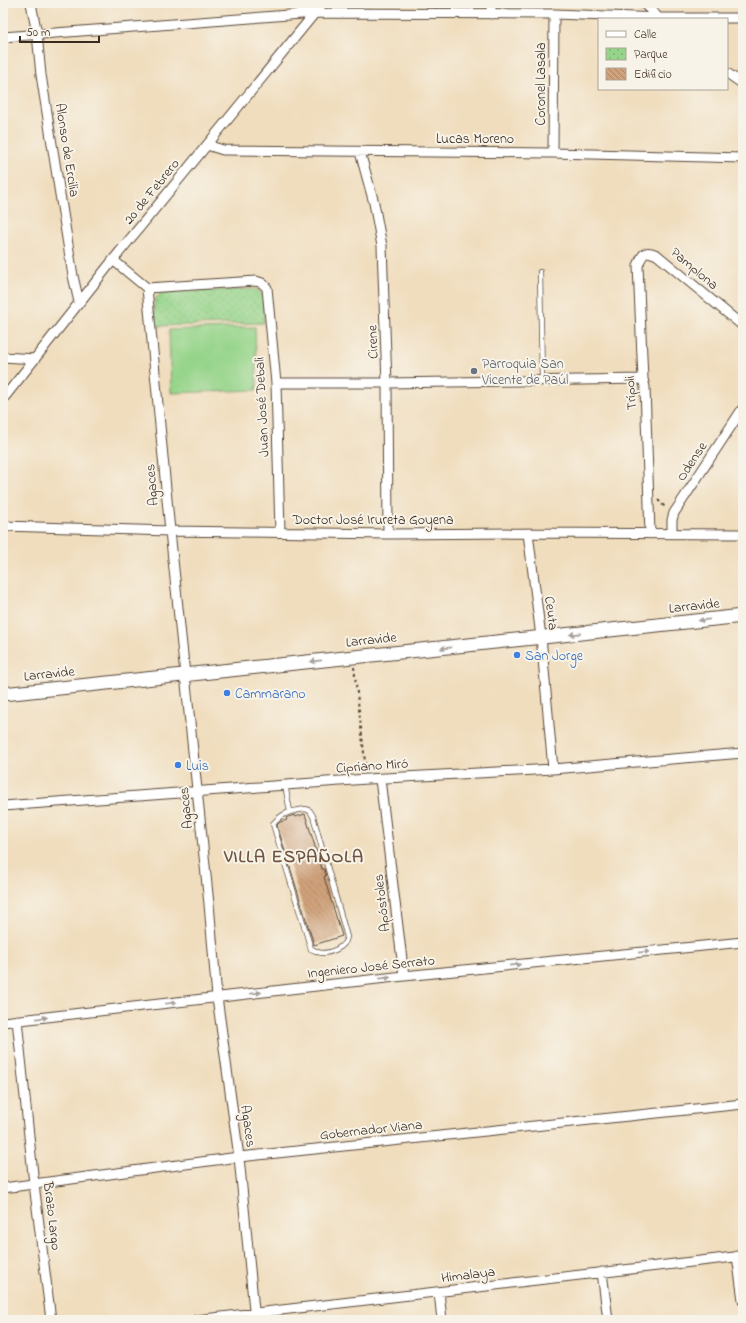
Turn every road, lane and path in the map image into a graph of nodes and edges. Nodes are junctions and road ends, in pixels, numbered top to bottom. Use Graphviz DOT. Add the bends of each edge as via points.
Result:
graph roads {
  1 [pos="31,3"];
  2 [pos="323,3"];
  3 [pos="491,3"];
  4 [pos="643,3"];
  5 [pos="315,13"];
  6 [pos="491,14"];
  7 [pos="554,14"];
  8 [pos="659,18"];
  9 [pos="743,18"];
  10 [pos="37,34"];
  11 [pos="3,37"];
  12 [pos="728,74"];
  13 [pos="743,84"];
  14 [pos="207,145"];
  15 [pos="360,152"];
  16 [pos="553,153"];
  17 [pos="743,158"];
  18 [pos="646,252"];
  19 [pos="113,260"];
  20 [pos="540,272"];
  21 [pos="147,288"];
  22 [pos="79,302"];
  23 [pos="743,326"];
  24 [pos="3,358"];
  25 [pos="35,359"];
  26 [pos="643,379"];
  27 [pos="542,380"];
  28 [pos="276,383"];
  29 [pos="387,383"];
  30 [pos="3,399"];
  31 [pos="743,408"];
  32 [pos="648,491"];
  33 [pos="674,513"];
  34 [pos="3,526"];
  35 [pos="170,531"];
  36 [pos="280,532"];
  37 [pos="528,532"];
  38 [pos="672,533"];
  39 [pos="388,534"];
  40 [pos="650,534"];
  41 [pos="743,534"];
  42 [pos="743,616"];
  43 [pos="541,637"];
  44 [pos="353,658"];
  45 [pos="185,675"];
  46 [pos="3,694"];
  47 [pos="743,753"];
  48 [pos="553,768"];
  49 [pos="367,779"];
  50 [pos="380,779"];
  51 [pos="285,785"];
  52 [pos="197,791"];
  53 [pos="3,806"];
  54 [pos="290,811"];
  55 [pos="743,942"];
  56 [pos="404,976"];
  57 [pos="217,997"];
  58 [pos="17,1020"];
  59 [pos="3,1022"];
  60 [pos="743,1104"];
  61 [pos="238,1157"];
  62 [pos="34,1184"];
  63 [pos="3,1188"];
  64 [pos="740,1256"];
  65 [pos="602,1272"];
  66 [pos="439,1292"];
  67 [pos="743,1300"];
  68 [pos="255,1316"];
  69 [pos="51,1320"];
  70 [pos="196,1320"];
  71 [pos="442,1320"];
  72 [pos="608,1320"];
  1 -- 10 [label="street, Alonso de Ercilia"];
  2 -- 5 [label="street, 20 de Febrero"];
  3 -- 6 [label="street"];
  4 -- 8 [label="street"];
  5 -- 6 [label="street"];
  5 -- 10 [label="street"];
  5 -- 14 [label="street, 20 de Febrero"];
  6 -- 7 [label="street"];
  7 -- 8 [label="street"];
  7 -- 16 [label="street, Coronel Lasala"];
  8 -- 9 [label="street"];
  10 -- 11 [label="street"];
  10 -- 22 [label="street, Alonso de Ercilia" via="41,75"];
  12 -- 13 [label="street"];
  14 -- 15 [label="street, Lucas Moreno" via="223,150"];
  14 -- 19 [label="street, 20 de Febrero"];
  15 -- 16 [label="street, Lucas Moreno"];
  15 -- 29 [label="street, Cirene" via="374,203 382,246"];
  16 -- 17 [label="street, Lucas Moreno"];
  18 -- 23 [label="street, Pamplona" via="657,255"];
  18 -- 26 [label="street, Trípoli" via="638,266"];
  19 -- 21 [label="street"];
  19 -- 22 [label="street, 20 de Febrero"];
  20 -- 27 [label="lane"];
  21 -- 28 [label="street, Juan José Debali" via="256,281 262,283 267,288"];
  21 -- 35 [label="street, Agaces"];
  22 -- 25 [label="street, 20 de Febrero"];
  24 -- 25 [label="street"];
  25 -- 30 [label="street, 20 de Febrero"];
  26 -- 27 [label="street"];
  26 -- 32 [label="street, Trípoli"];
  27 -- 29 [label="street"];
  28 -- 29 [label="street"];
  28 -- 36 [label="street, Juan José Debali"];
  29 -- 39 [label="street, Cirene"];
  31 -- 33 [label="street, Odense"];
  32 -- 33 [label="path"];
  32 -- 40 [label="street, Trípoli"];
  33 -- 38 [label="street, Odense"];
  34 -- 35 [label="street, Doctor José Irureta Goyena"];
  35 -- 36 [label="street, Doctor José Irureta Goyena"];
  35 -- 45 [label="street, Agaces"];
  36 -- 39 [label="street, Doctor José Irureta Goyena"];
  37 -- 39 [label="street, Doctor José Irureta Goyena"];
  37 -- 40 [label="street, Doctor José Irureta Goyena"];
  37 -- 43 [label="street, Ceuta"];
  38 -- 40 [label="street, Doctor José Irureta Goyena"];
  38 -- 41 [label="street, Doctor José Irureta Goyena"];
  42 -- 43 [label="street, Larravide, one-way"];
  43 -- 44 [label="street, Larravide, one-way"];
  43 -- 48 [label="street, Ceuta"];
  44 -- 45 [label="street, Larravide, one-way"];
  44 -- 49 [label="path"];
  45 -- 46 [label="street, Larravide"];
  45 -- 52 [label="street, Agaces"];
  47 -- 48 [label="street, Cipriano Miró"];
  48 -- 50 [label="street, Cipriano Miró"];
  49 -- 50 [label="street, Cipriano Miró"];
  49 -- 51 [label="street, Cipriano Miró"];
  50 -- 56 [label="street, Apóstoles"];
  51 -- 52 [label="street, Cipriano Miró"];
  51 -- 54 [label="lane"];
  52 -- 53 [label="street, Cipriano Miró"];
  52 -- 57 [label="street, Agaces"];
  54 -- 54 [label="lane" via="306,809 313,816 347,937 339,949 320,953 311,949 273,824"];
  56 -- 55 [label="street, Ingeniero José Serrato, one-way"];
  57 -- 56 [label="street, Ingeniero José Serrato, one-way"];
  58 -- 57 [label="street, Ingeniero José Serrato, one-way"];
  57 -- 61 [label="street, Agaces"];
  58 -- 59 [label="street, Ingeniero José Serrato"];
  58 -- 62 [label="street, Brazo Largo"];
  60 -- 61 [label="street, Gobernador Viana"];
  61 -- 62 [label="street, Gobernador Viana"];
  61 -- 68 [label="street, Agaces"];
  62 -- 63 [label="street, Gobernador Viana"];
  62 -- 69 [label="street, Brazo Largo"];
  64 -- 65 [label="street, Himalaya"];
  64 -- 67 [label="street"];
  65 -- 66 [label="street, Himalaya"];
  65 -- 72 [label="street"];
  66 -- 68 [label="street, Himalaya"];
  66 -- 71 [label="street"];
  68 -- 70 [label="street, Himalaya"];
}
